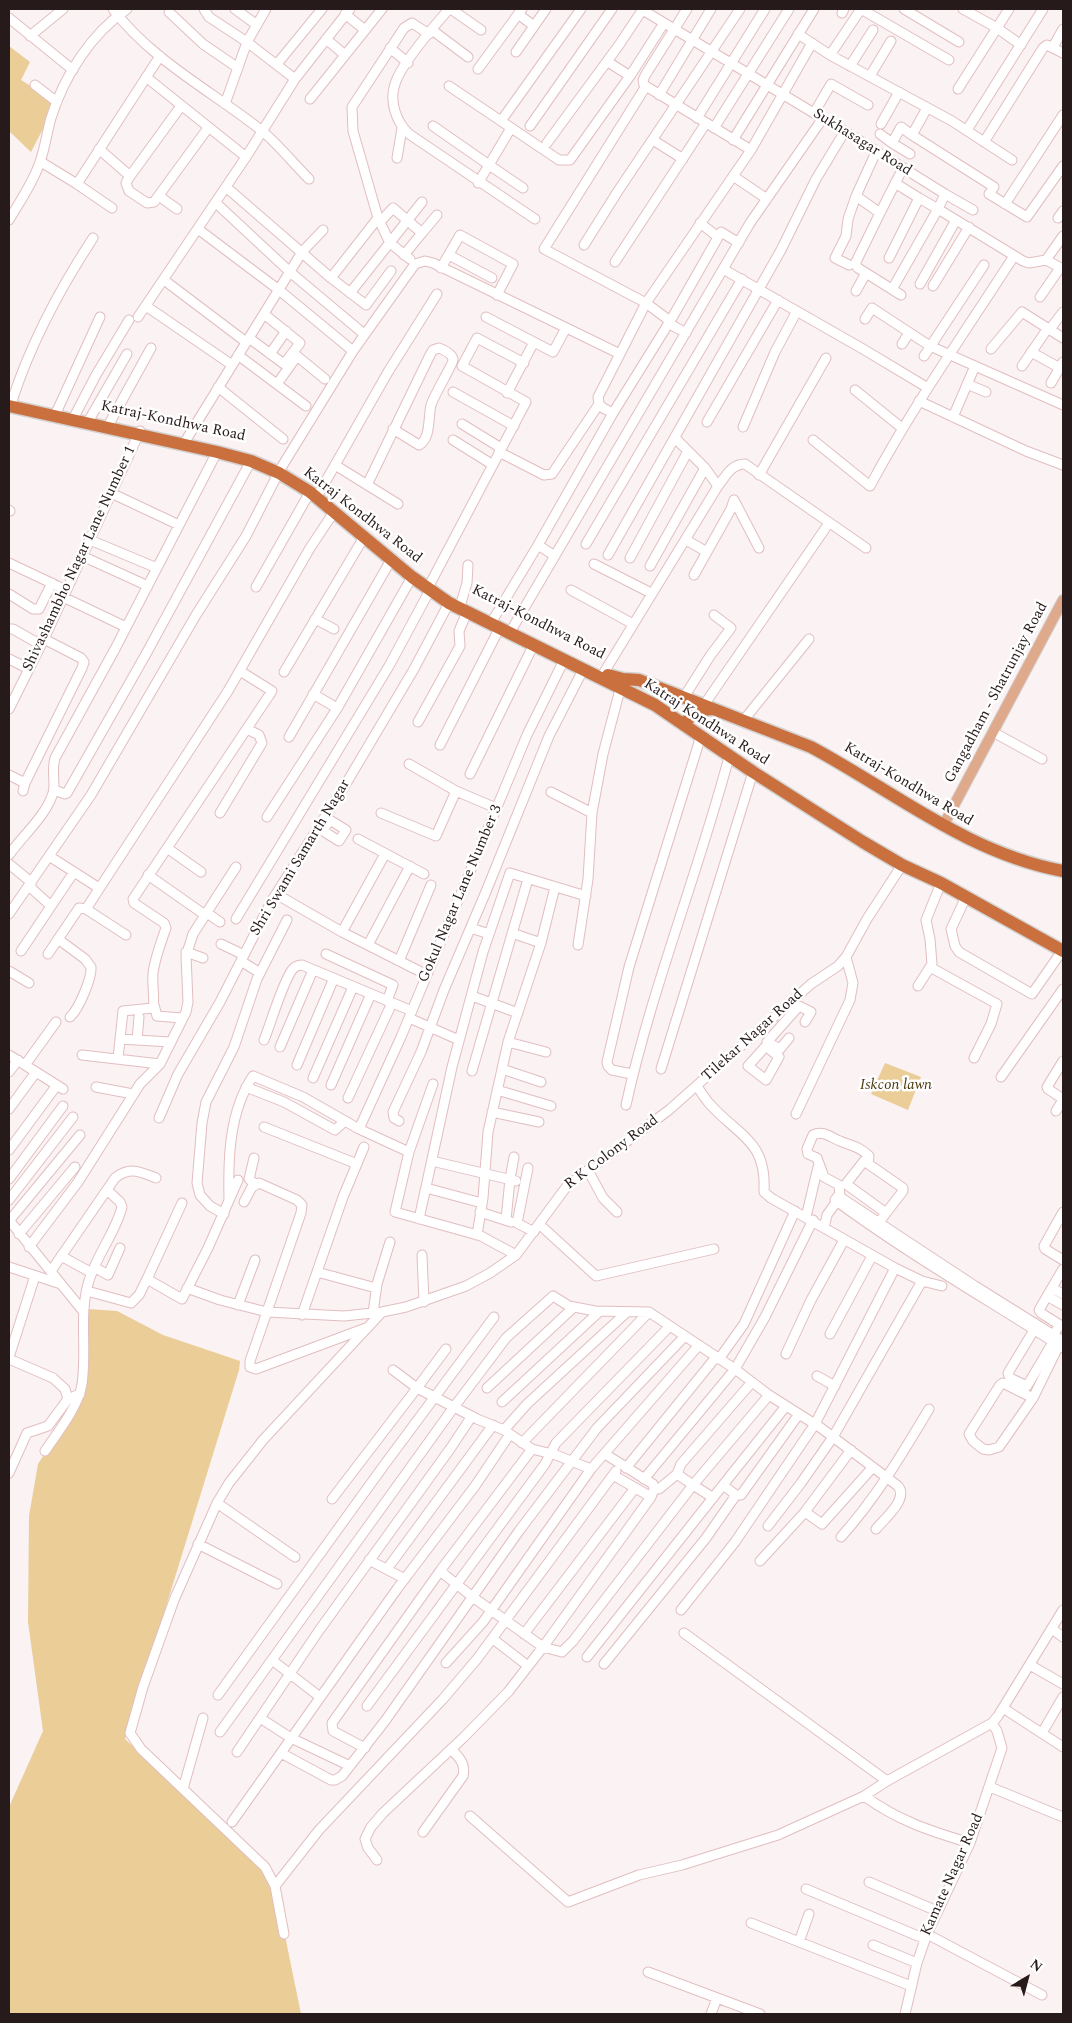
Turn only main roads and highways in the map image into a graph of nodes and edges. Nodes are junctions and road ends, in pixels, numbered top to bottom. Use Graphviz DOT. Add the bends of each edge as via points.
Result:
graph roads {
  1 [pos="10,402"];
  2 [pos="140,433"];
  3 [pos="280,470"];
  4 [pos="315,493"];
  5 [pos="430,587"];
  6 [pos="1063,600"];
  7 [pos="499,624"];
  8 [pos="621,683"];
  9 [pos="709,707"];
  10 [pos="684,724"];
  11 [pos="943,826"];
  12 [pos="1063,871"];
  13 [pos="1063,949"];
  1 -- 2 [label="highway, Katraj-Kondhwa Road"];
  1 -- 2 [label="highway, Katraj-Kondhwa Road"];
  2 -- 3 [label="highway, Katraj-Kondhwa Road"];
  2 -- 3 [label="highway, Katraj-Kondhwa Road" via="249,455"];
  3 -- 4 [label="highway, Katraj-Kondhwa Road"];
  4 -- 5 [label="highway, Katraj-Kondhwa Road"];
  4 -- 5 [label="highway, Katraj Kondhwa Road" via="412,577"];
  5 -- 7 [label="highway, Katraj-Kondhwa Road" via="459,606"];
  6 -- 11 [label="main road, Gangadham - Shatrunjay Road"];
  7 -- 8 [label="highway, Katraj-Kondhwa Road"];
  7 -- 8 [label="highway, Katraj Kondhwa Road" via="583,670"];
  8 -- 9 [label="highway, Katraj-Kondhwa Road" via="639,680"];
  8 -- 10 [label="highway, Katraj Kondhwa Road"];
  9 -- 10 [label="highway" via="694,711"];
  9 -- 11 [label="highway, Katraj-Kondhwa Road" via="811,747"];
  10 -- 13 [label="highway, Katraj Kondhwa Road" via="753,772 902,865"];
  11 -- 12 [label="highway, Katraj-Kondhwa Road" via="1000,853"];
}
